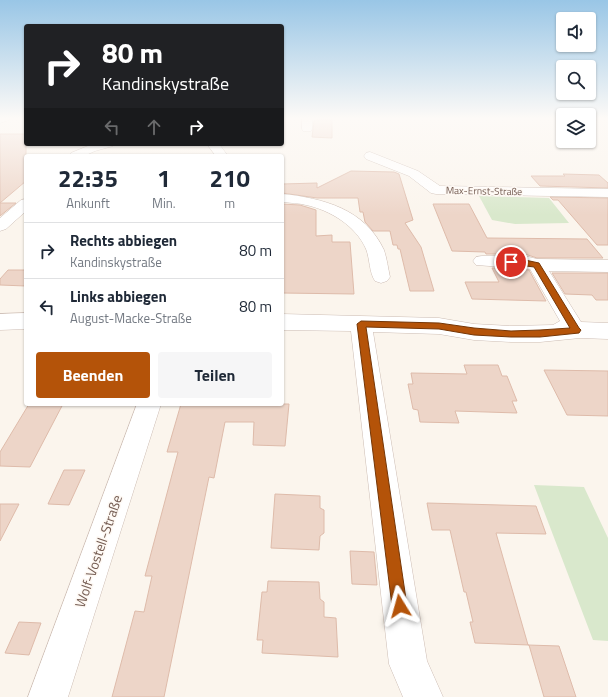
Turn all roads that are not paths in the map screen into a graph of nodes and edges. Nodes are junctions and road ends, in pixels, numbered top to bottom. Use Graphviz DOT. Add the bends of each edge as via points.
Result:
graph roads {
  1 [pos="370,156"];
  2 [pos="608,193"];
  3 [pos="284,198"];
  4 [pos="24,205"];
  5 [pos="0,226"];
  6 [pos="482,261"];
  7 [pos="537,265"];
  8 [pos="608,266"];
  9 [pos="381,277"];
  10 [pos="24,321"];
  11 [pos="0,322"];
  12 [pos="284,322"];
  13 [pos="361,324"];
  14 [pos="576,330"];
  15 [pos="608,331"];
  16 [pos="148,406"];
  17 [pos="48,697"];
  18 [pos="423,697"];
  1 -- 2 [label="street, Max-Ernst-Straße" via="406,170 428,182 436,190"];
  3 -- 9 [label="street" via="309,201 350,219 368,236 375,250"];
  4 -- 5 [label="street"];
  6 -- 7 [label="street" via="525,262"];
  7 -- 8 [label="street"];
  7 -- 14 [label="street"];
  10 -- 11 [label="street"];
  12 -- 13 [label="street"];
  13 -- 14 [label="street" via="439,326 474,332 511,334"];
  13 -- 18 [label="street" via="408,664"];
  14 -- 15 [label="street"];
  16 -- 17 [label="street, Wolf-Vostell-Straße"];
}
